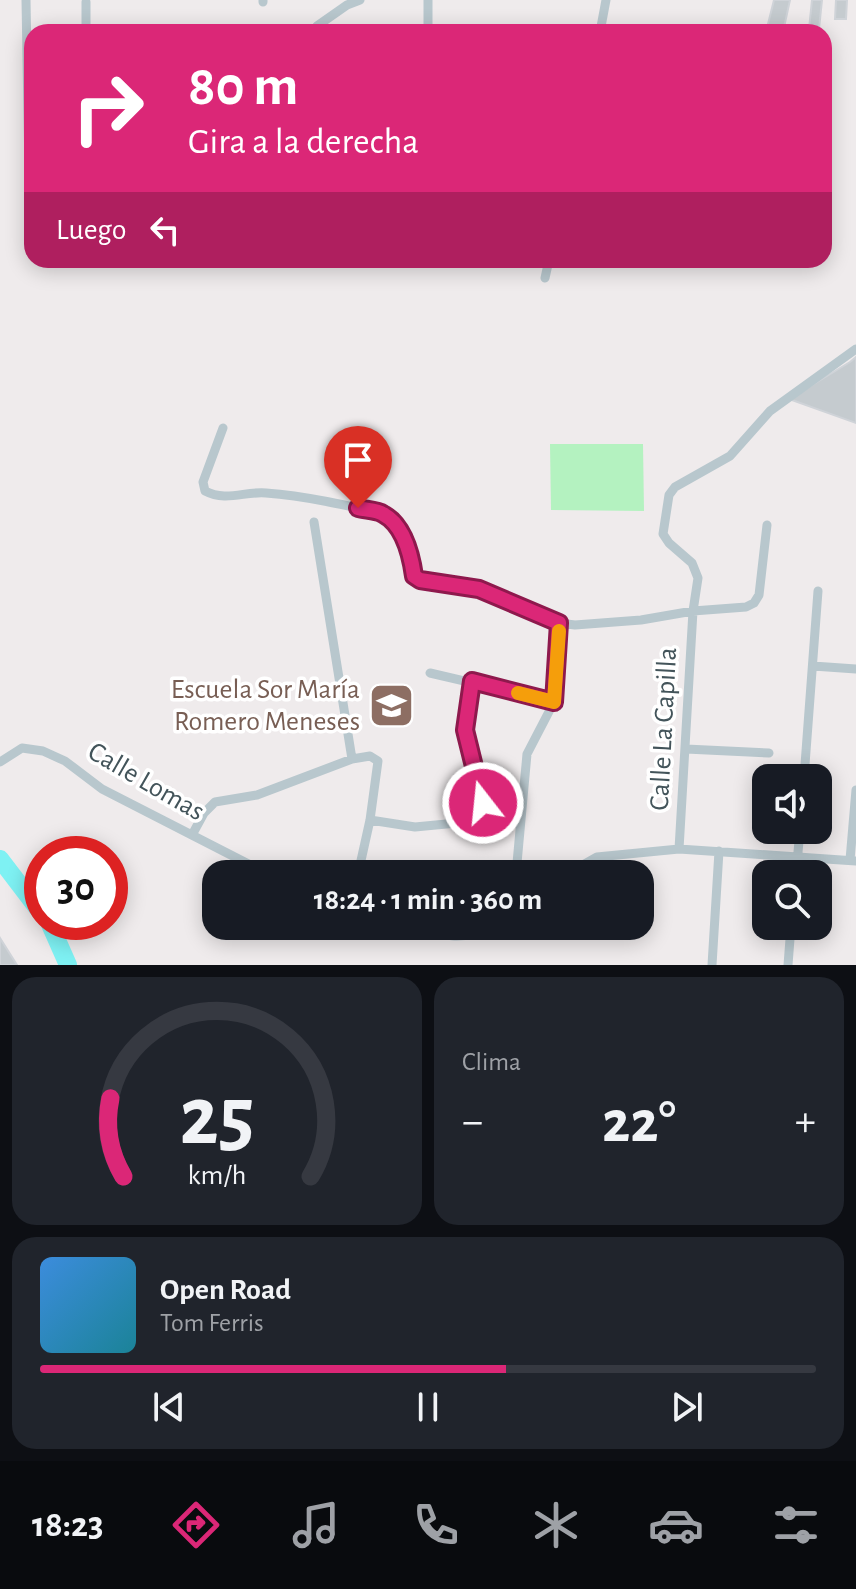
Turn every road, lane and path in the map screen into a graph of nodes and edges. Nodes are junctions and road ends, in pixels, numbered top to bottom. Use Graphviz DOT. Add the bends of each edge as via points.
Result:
graph roads {
  1 [pos="26,0"];
  2 [pos="360,0"];
  3 [pos="428,0"];
  4 [pos="606,0"];
  5 [pos="86,2"];
  6 [pos="27,24"];
  7 [pos="86,24"];
  8 [pos="320,24"];
  9 [pos="428,24"];
  10 [pos="602,24"];
  11 [pos="547,268"];
  12 [pos="545,278"];
  13 [pos="856,349"];
  14 [pos="223,428"];
  15 [pos="314,522"];
  16 [pos="767,525"];
  17 [pos="818,591"];
  18 [pos="693,611"];
  19 [pos="559,623"];
  20 [pos="813,666"];
  21 [pos="856,669"];
  22 [pos="430,673"];
  23 [pos="472,681"];
  24 [pos="554,702"];
  25 [pos="686,749"];
  26 [pos="769,753"];
  27 [pos="352,759"];
  28 [pos="0,762"];
  29 [pos="805,764"];
  30 [pos="856,790"];
  31 [pos="370,820"];
  32 [pos="488,820"];
  33 [pos="520,823"];
  34 [pos="192,835"];
  35 [pos="798,844"];
  36 [pos="679,849"];
  37 [pos="719,851"];
  38 [pos="797,856"];
  39 [pos="241,860"];
  40 [pos="361,860"];
  41 [pos="517,860"];
  42 [pos="592,860"];
  43 [pos="797,860"];
  44 [pos="853,861"];
  45 [pos="790,940"];
  46 [pos="712,965"];
  47 [pos="788,965"];
  1 -- 6 [label="street"];
  2 -- 8 [label="street"];
  3 -- 9 [label="street"];
  4 -- 10 [label="street"];
  5 -- 7 [label="street"];
  11 -- 12 [label="street"];
  13 -- 18 [label="street, Calle La Capilla" via="770,411 730,456 669,495 663,534 692,563 698,578"];
  14 -- 19 [label="street" via="203,482 205,491 232,497 263,492 384,514 406,540 414,576 420,580 479,589"];
  15 -- 27 [label="street"];
  16 -- 18 [label="street" via="754,603"];
  17 -- 20 [label="street"];
  18 -- 19 [label="street" via="641,620"];
  18 -- 25 [label="street, Calle La Capilla"];
  19 -- 24 [label="street"];
  20 -- 21 [label="street"];
  20 -- 29 [label="street"];
  22 -- 23 [label="street"];
  23 -- 24 [label="street"];
  23 -- 32 [label="street" via="465,730"];
  24 -- 33 [label="street" via="527,754"];
  25 -- 26 [label="street"];
  25 -- 36 [label="street, Calle La Capilla"];
  27 -- 31 [label="street" via="370,756 378,761"];
  27 -- 34 [label="street" via="270,792 215,802"];
  28 -- 34 [label="street, Calle Lomas" via="22,748 43,751 102,789"];
  30 -- 44 [label="street"];
  31 -- 32 [label="street" via="415,827"];
  31 -- 40 [label="street"];
  32 -- 33 [label="street"];
  33 -- 41 [label="street"];
  34 -- 39 [label="street, Calle Lomas"];
  35 -- 38 [label="street"];
  36 -- 37 [label="street"];
  36 -- 42 [label="street"];
  37 -- 38 [label="street"];
  37 -- 46 [label="street"];
  38 -- 43 [label="street"];
  38 -- 44 [label="street"];
  45 -- 47 [label="street"];
}
